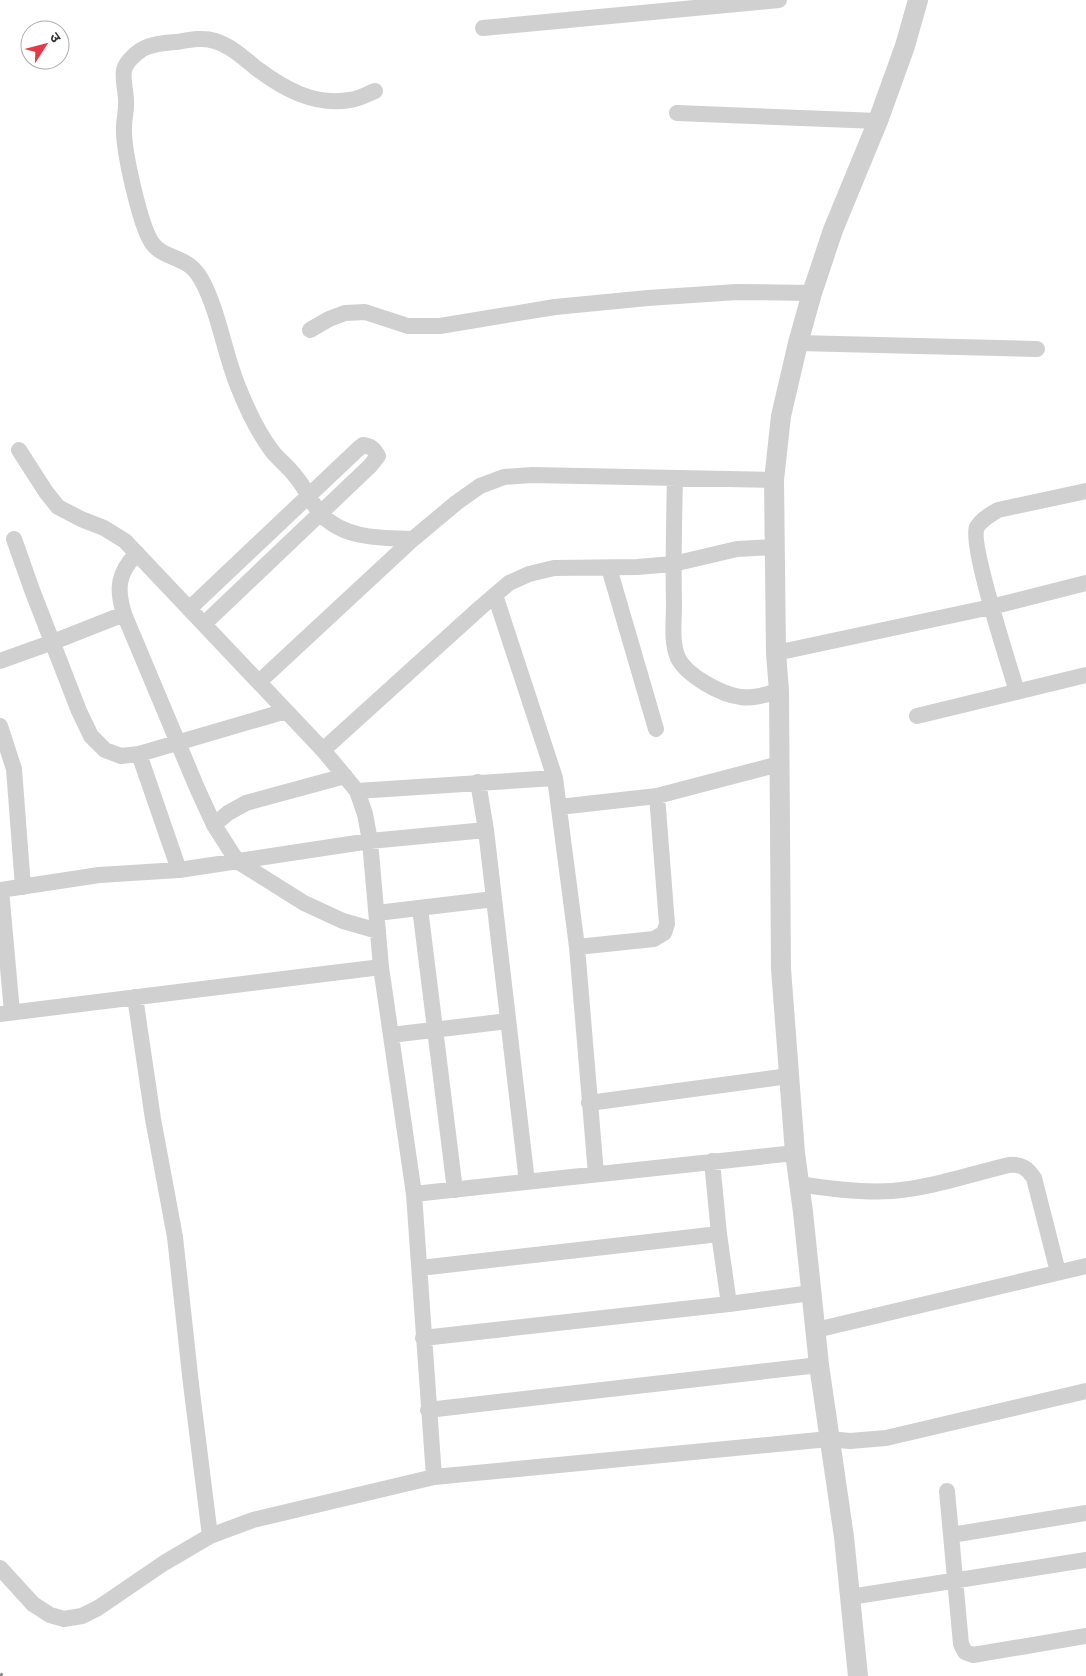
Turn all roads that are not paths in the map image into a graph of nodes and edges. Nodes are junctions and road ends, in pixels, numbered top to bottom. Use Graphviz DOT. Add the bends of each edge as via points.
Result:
graph roads {
  1 [pos="779,0"];
  2 [pos="917,0"];
  3 [pos="482,28"];
  4 [pos="375,91"];
  5 [pos="678,113"];
  6 [pos="878,121"];
  7 [pos="812,293"];
  8 [pos="310,330"];
  9 [pos="798,343"];
  10 [pos="1037,349"];
  11 [pos="19,450"];
  12 [pos="675,478"];
  13 [pos="774,480"];
  14 [pos="1086,491"];
  15 [pos="310,495"];
  16 [pos="320,514"];
  17 [pos="14,539"];
  18 [pos="413,539"];
  19 [pos="775,547"];
  20 [pos="136,553"];
  21 [pos="673,564"];
  22 [pos="609,568"];
  23 [pos="1086,583"];
  24 [pos="495,595"];
  25 [pos="991,606"];
  26 [pos="189,609"];
  27 [pos="124,614"];
  28 [pos="204,624"];
  29 [pos="53,642"];
  30 [pos="776,652"];
  31 [pos="0,661"];
  32 [pos="1086,675"];
  33 [pos="259,682"];
  34 [pos="779,691"];
  35 [pos="1017,692"];
  36 [pos="286,711"];
  37 [pos="917,716"];
  38 [pos="0,726"];
  39 [pos="656,729"];
  40 [pos="179,744"];
  41 [pos="323,750"];
  42 [pos="139,754"];
  43 [pos="779,764"];
  44 [pos="345,776"];
  45 [pos="555,778"];
  46 [pos="478,782"];
  47 [pos="357,791"];
  48 [pos="657,796"];
  49 [pos="559,807"];
  50 [pos="214,825"];
  51 [pos="486,830"];
  52 [pos="370,841"];
  53 [pos="237,861"];
  54 [pos="179,870"];
  55 [pos="23,886"];
  56 [pos="1,890"];
  57 [pos="494,899"];
  58 [pos="420,908"];
  59 [pos="377,913"];
  60 [pos="378,931"];
  61 [pos="577,947"];
  62 [pos="382,966"];
  63 [pos="135,997"];
  64 [pos="6,1013"];
  65 [pos="508,1021"];
  66 [pos="435,1030"];
  67 [pos="391,1035"];
  68 [pos="789,1076"];
  69 [pos="589,1103"];
  70 [pos="795,1153"];
  71 [pos="712,1162"];
  72 [pos="596,1174"];
  73 [pos="527,1182"];
  74 [pos="800,1184"];
  75 [pos="455,1190"];
  76 [pos="414,1194"];
  77 [pos="719,1234"];
  78 [pos="1086,1266"];
  79 [pos="420,1268"];
  80 [pos="1058,1272"];
  81 [pos="811,1293"];
  82 [pos="730,1304"];
  83 [pos="816,1330"];
  84 [pos="423,1338"];
  85 [pos="819,1365"];
  86 [pos="1086,1391"];
  87 [pos="428,1410"];
  88 [pos="829,1440"];
  89 [pos="434,1477"];
  90 [pos="947,1491"];
  91 [pos="1086,1513"];
  92 [pos="951,1535"];
  93 [pos="210,1536"];
  94 [pos="1086,1560"];
  95 [pos="0,1568"];
  96 [pos="955,1581"];
  97 [pos="850,1596"];
  98 [pos="1086,1636"];
  99 [pos="858,1676"];
  1 -- 3 [label="street"];
  2 -- 6 [label="street" via="905,46"];
  4 -- 15 [label="street" via="352,100 332,102 307,97 277,83 216,42 201,39 155,44 142,49 124,69 126,152 148,237 162,252 184,260 202,279 237,383 258,430"];
  5 -- 6 [label="street"];
  6 -- 7 [label="street" via="833,230"];
  7 -- 8 [label="street" via="737,292 648,298 555,307 440,326 408,326 365,312 345,313"];
  7 -- 9 [label="street"];
  9 -- 10 [label="street"];
  9 -- 13 [label="street" via="781,416"];
  11 -- 20 [label="street" via="58,507 104,528 125,541"];
  12 -- 13 [label="street"];
  12 -- 18 [label="street" via="504,477 480,486"];
  12 -- 21 [label="street"];
  13 -- 19 [label="street"];
  14 -- 25 [label="street" via="998,510 986,517 977,528 976,541"];
  15 -- 16 [label="street"];
  15 -- 16 [label="street" via="363,445 369,446 378,456"];
  15 -- 26 [label="street"];
  16 -- 18 [label="street" via="352,533"];
  16 -- 28 [label="street"];
  17 -- 29 [label="street"];
  18 -- 33 [label="street"];
  19 -- 21 [label="street" via="737,549"];
  19 -- 30 [label="street"];
  20 -- 26 [label="street"];
  20 -- 27 [label="street" via="120,577 119,598"];
  21 -- 22 [label="street"];
  21 -- 34 [label="street" via="674,643 684,668 727,695 756,697"];
  22 -- 24 [label="street" via="554,568 509,583"];
  22 -- 39 [label="street"];
  23 -- 25 [label="street"];
  24 -- 41 [label="street"];
  24 -- 45 [label="street"];
  25 -- 30 [label="street"];
  25 -- 35 [label="street"];
  26 -- 28 [label="street"];
  27 -- 29 [label="street"];
  27 -- 40 [label="street"];
  28 -- 33 [label="street"];
  29 -- 31 [label="street"];
  29 -- 42 [label="street" via="91,736 106,750 122,756"];
  30 -- 34 [label="street"];
  32 -- 35 [label="street"];
  33 -- 36 [label="street"];
  34 -- 43 [label="street"];
  35 -- 37 [label="street"];
  36 -- 40 [label="street"];
  36 -- 41 [label="street"];
  38 -- 55 [label="street" via="14,769"];
  40 -- 42 [label="street"];
  40 -- 50 [label="street"];
  41 -- 44 [label="street"];
  42 -- 54 [label="street"];
  43 -- 48 [label="street"];
  43 -- 68 [label="street" via="781,969"];
  44 -- 47 [label="street"];
  44 -- 50 [label="street" via="246,803"];
  45 -- 46 [label="street"];
  45 -- 49 [label="street"];
  46 -- 47 [label="street"];
  46 -- 51 [label="street"];
  47 -- 52 [label="street"];
  48 -- 49 [label="street"];
  48 -- 61 [label="street" via="667,924 664,933 654,938"];
  49 -- 61 [label="street"];
  50 -- 53 [label="street"];
  51 -- 52 [label="street"];
  51 -- 57 [label="street"];
  52 -- 53 [label="street"];
  52 -- 59 [label="street"];
  53 -- 54 [label="street"];
  53 -- 60 [label="street" via="304,903 344,921"];
  54 -- 55 [label="street" via="99,875"];
  55 -- 56 [label="street"];
  56 -- 64 [label="street"];
  57 -- 58 [label="street"];
  57 -- 65 [label="street"];
  58 -- 59 [label="street"];
  58 -- 66 [label="street"];
  59 -- 60 [label="street"];
  60 -- 62 [label="street"];
  61 -- 69 [label="street"];
  62 -- 63 [label="street"];
  62 -- 67 [label="street"];
  63 -- 64 [label="street"];
  63 -- 93 [label="street" via="175,1237"];
  65 -- 66 [label="street"];
  65 -- 73 [label="street"];
  66 -- 67 [label="street"];
  66 -- 75 [label="street"];
  67 -- 76 [label="street"];
  68 -- 69 [label="street"];
  68 -- 70 [label="street"];
  69 -- 72 [label="street"];
  70 -- 71 [label="street"];
  70 -- 74 [label="street"];
  71 -- 72 [label="street"];
  71 -- 77 [label="street"];
  72 -- 73 [label="street"];
  73 -- 75 [label="street"];
  74 -- 80 [label="street" via="845,1191 893,1191 1018,1164 1027,1168 1034,1178"];
  74 -- 81 [label="street"];
  75 -- 76 [label="street"];
  76 -- 79 [label="street"];
  77 -- 79 [label="street"];
  77 -- 82 [label="street"];
  78 -- 80 [label="street"];
  79 -- 84 [label="street"];
  80 -- 83 [label="street"];
  81 -- 82 [label="street"];
  81 -- 83 [label="street"];
  82 -- 84 [label="street"];
  83 -- 85 [label="street"];
  84 -- 87 [label="street"];
  85 -- 87 [label="street"];
  85 -- 88 [label="street"];
  86 -- 88 [label="street" via="886,1438"];
  87 -- 89 [label="street"];
  88 -- 89 [label="street"];
  88 -- 97 [label="street"];
  89 -- 93 [label="street" via="253,1520"];
  90 -- 92 [label="street"];
  91 -- 92 [label="street"];
  92 -- 96 [label="street"];
  93 -- 95 [label="street" via="98,1608 82,1616 64,1619 33,1604"];
  94 -- 96 [label="street"];
  96 -- 97 [label="street"];
  96 -- 98 [label="street" via="961,1644 965,1652 973,1655"];
  97 -- 99 [label="street"];
}
